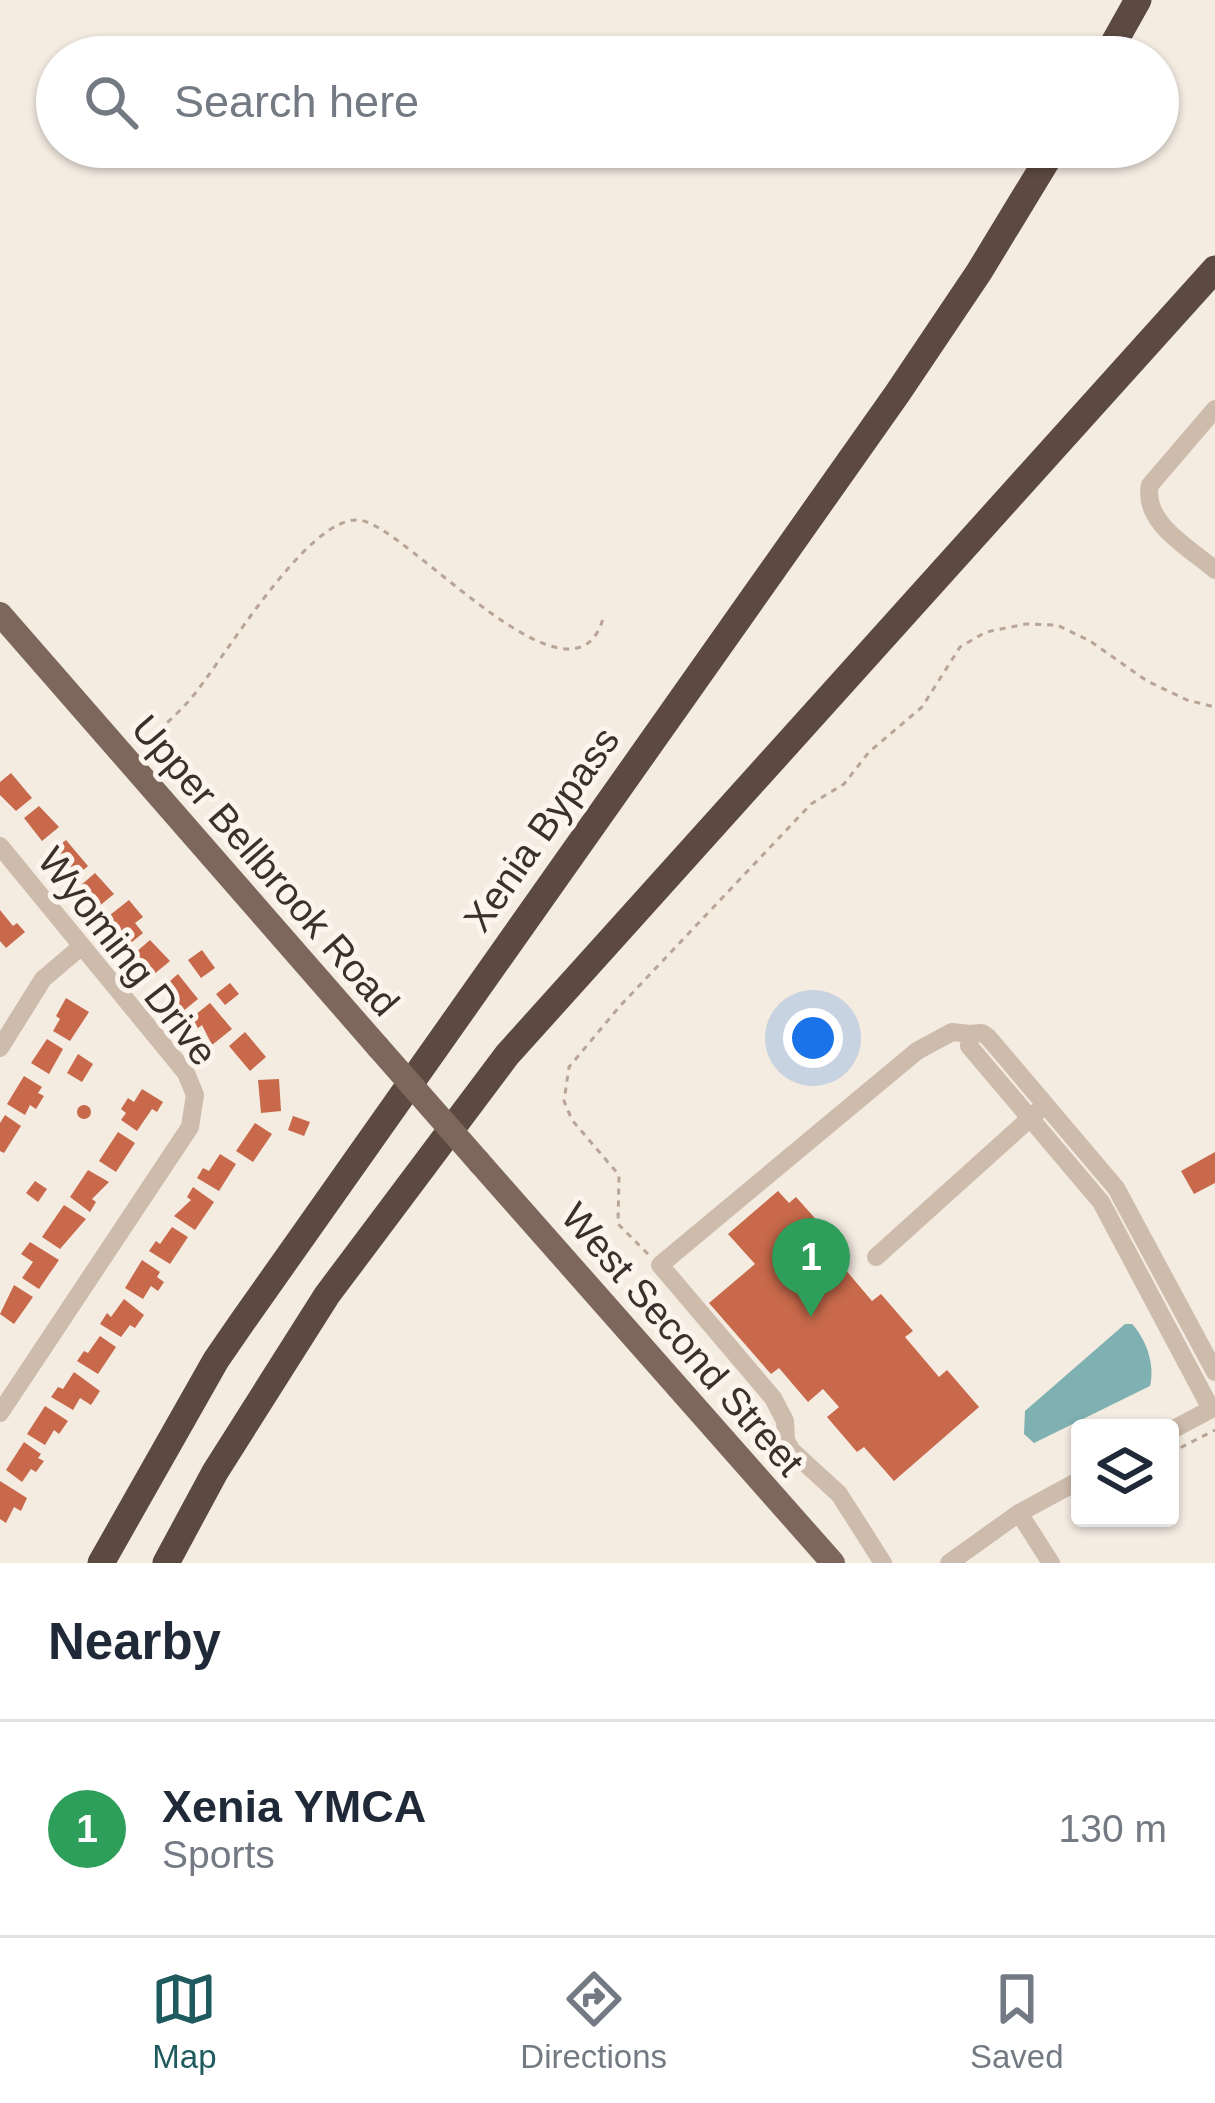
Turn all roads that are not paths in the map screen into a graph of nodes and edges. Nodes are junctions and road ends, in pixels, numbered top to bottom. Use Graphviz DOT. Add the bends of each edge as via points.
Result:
graph roads {
  1 [pos="1138,0"];
  2 [pos="1118,36"];
  3 [pos="1042,168"];
  4 [pos="1215,269"];
  5 [pos="1215,285"];
  6 [pos="1215,409"];
  7 [pos="1086,411"];
  8 [pos="1215,570"];
  9 [pos="0,614"];
  10 [pos="0,846"];
  11 [pos="82,946"];
  12 [pos="970,1034"];
  13 [pos="0,1048"];
  14 [pos="1046,1105"];
  15 [pos="1029,1120"];
  16 [pos="479,1162"];
  17 [pos="1120,1215"];
  18 [pos="876,1257"];
  19 [pos="1215,1372"];
  20 [pos="1213,1408"];
  21 [pos="0,1413"];
  22 [pos="1179,1427"];
  23 [pos="1071,1485"];
  24 [pos="1018,1513"];
  25 [pos="101,1563"];
  26 [pos="166,1563"];
  27 [pos="833,1563"];
  28 [pos="883,1563"];
  29 [pos="949,1563"];
  30 [pos="1051,1563"];
  1 -- 2 [label="highway"];
  3 -- 25 [label="highway, Xenia Bypass" via="897,394 216,1360"];
  4 -- 7 [label="highway"];
  5 -- 7 [label="highway"];
  6 -- 8 [label="street" via="1148,496 1157,520"];
  7 -- 26 [label="highway" via="507,1054 327,1295"];
  9 -- 16 [label="main road, Upper Bellbrook Road, bridge"];
  10 -- 11 [label="street, Wyoming Drive"];
  11 -- 13 [label="street" via="44,979"];
  11 -- 21 [label="street, Wyoming Drive" via="186,1073 194,1113"];
  12 -- 14 [label="street" via="988,1037"];
  12 -- 15 [label="street" via="969,1046"];
  12 -- 28 [label="street" via="952,1032 917,1051 660,1265 773,1398 792,1451 839,1494"];
  14 -- 15 [label="street"];
  14 -- 17 [label="street" via="1116,1188"];
  15 -- 17 [label="street"];
  15 -- 18 [label="street"];
  16 -- 27 [label="main road, West Second Street"];
  17 -- 19 [label="street"];
  17 -- 20 [label="street"];
  20 -- 22 [label="street"];
  23 -- 24 [label="street"];
  24 -- 29 [label="street"];
  24 -- 30 [label="street"];
}
